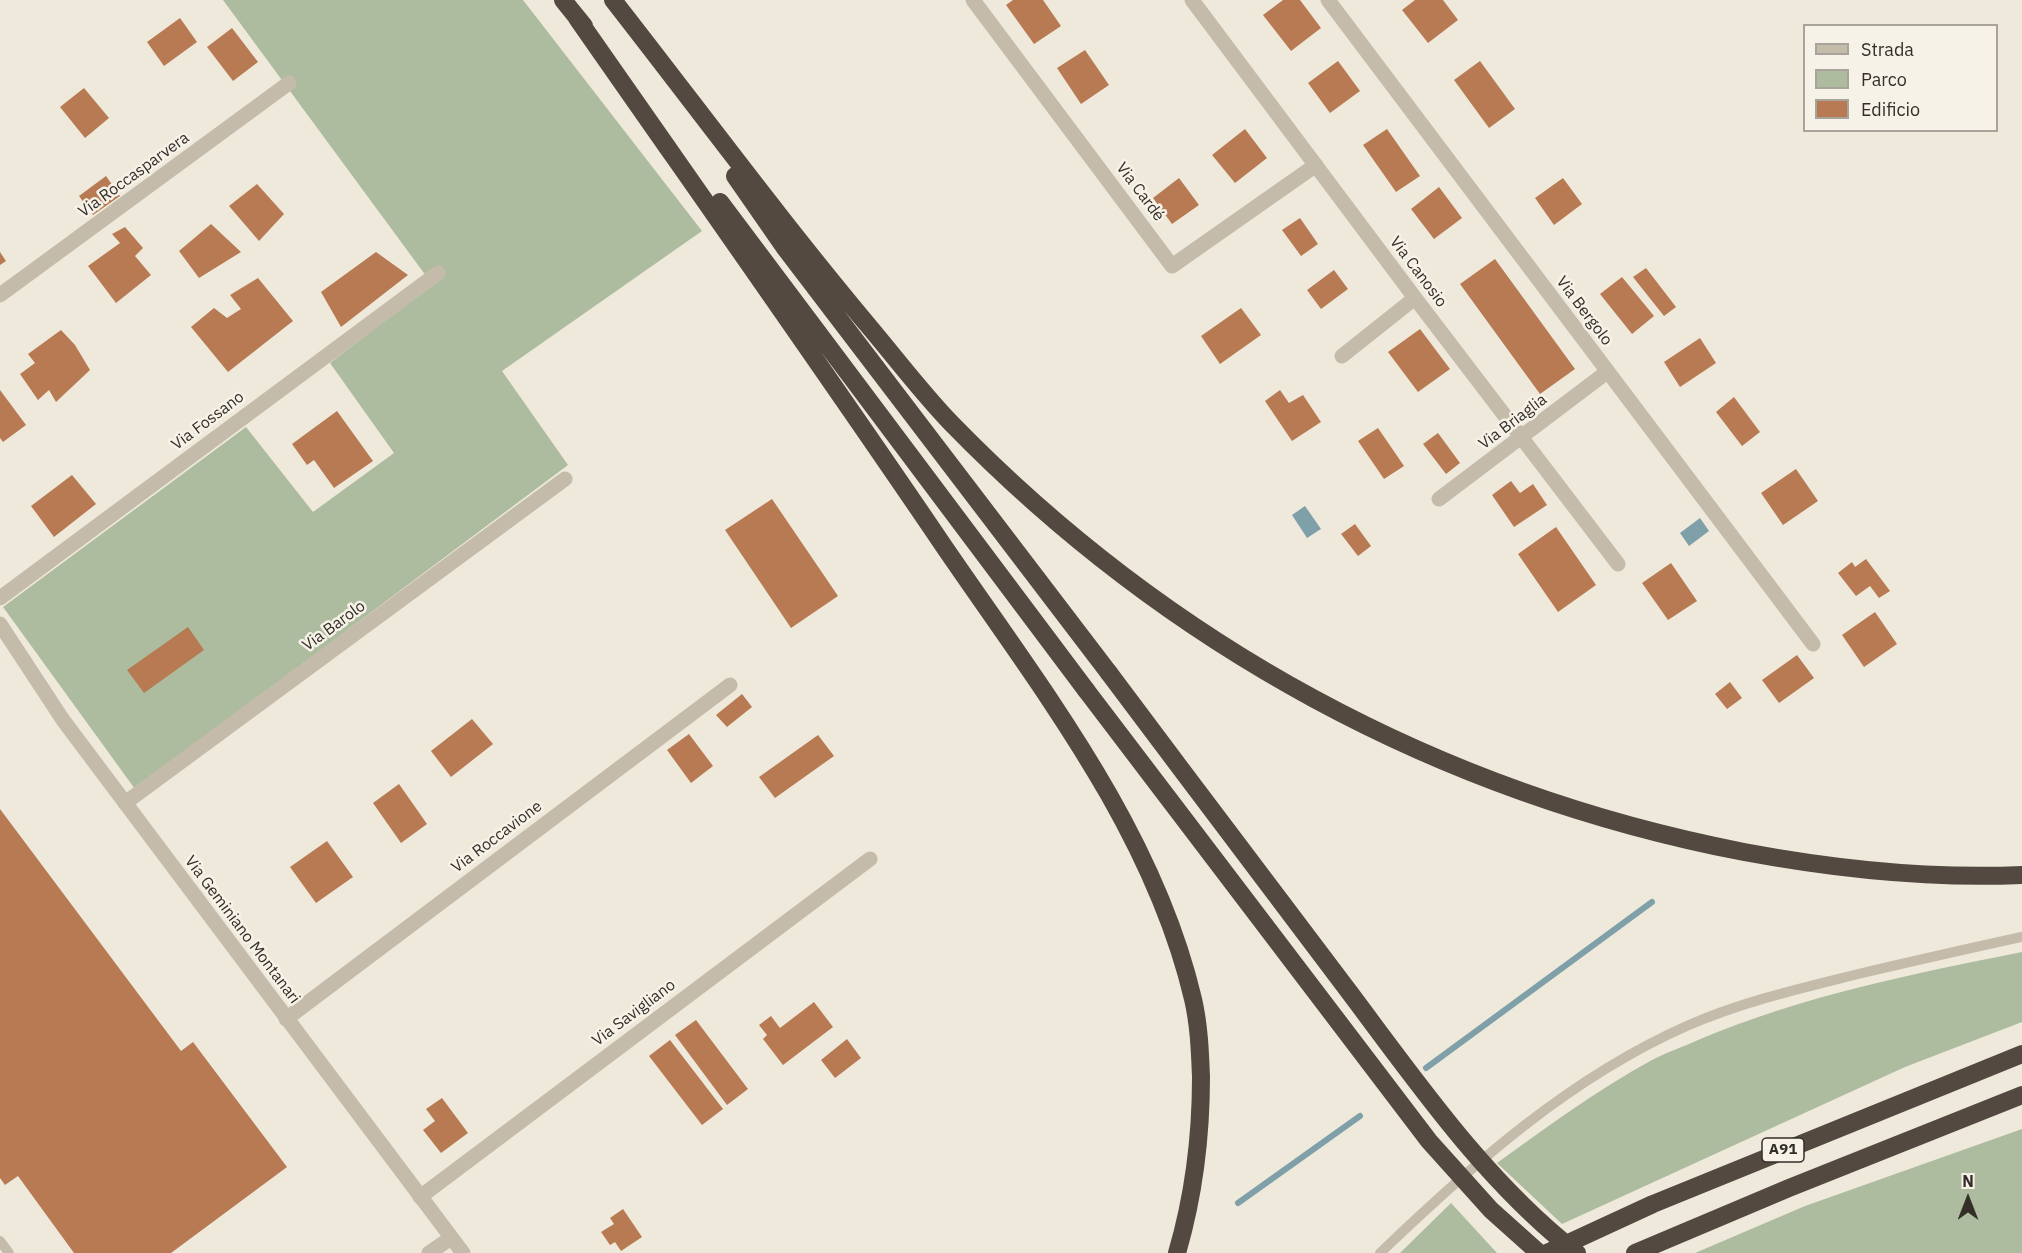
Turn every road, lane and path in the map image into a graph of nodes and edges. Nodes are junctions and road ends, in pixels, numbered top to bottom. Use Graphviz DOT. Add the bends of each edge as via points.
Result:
graph roads {
  1 [pos="563,0"];
  2 [pos="613,0"];
  3 [pos="973,0"];
  4 [pos="1192,0"];
  5 [pos="1328,0"];
  6 [pos="577,18"];
  7 [pos="289,83"];
  8 [pos="1316,165"];
  9 [pos="438,273"];
  10 [pos="0,295"];
  11 [pos="1415,298"];
  12 [pos="1342,356"];
  13 [pos="1607,372"];
  14 [pos="1522,438"];
  15 [pos="565,478"];
  16 [pos="1439,499"];
  17 [pos="1618,564"];
  18 [pos="0,598"];
  19 [pos="0,624"];
  20 [pos="1813,644"];
  21 [pos="730,684"];
  22 [pos="125,803"];
  23 [pos="870,859"];
  24 [pos="2022,875"];
  25 [pos="2022,937"];
  26 [pos="286,1018"];
  27 [pos="2022,1054"];
  28 [pos="2022,1095"];
  29 [pos="420,1197"];
  30 [pos="451,1238"];
  31 [pos="0,1241"];
  32 [pos="9,1253"];
  33 [pos="429,1253"];
  34 [pos="463,1253"];
  35 [pos="1177,1253"];
  36 [pos="1380,1253"];
  37 [pos="1539,1253"];
  38 [pos="1547,1253"];
  39 [pos="1577,1253"];
  40 [pos="1635,1253"];
  1 -- 6 [label="highway"];
  2 -- 24 [label="highway" via="826,275 949,421 1055,522 1155,600 1240,656 1318,702 1403,744 1497,784 1600,818 1778,858 1937,874"];
  2 -- 39 [label="highway, bridge" via="785,248 1428,1097 1497,1178"];
  3 -- 8 [label="street, Via Cardé" via="1172,266"];
  4 -- 8 [label="street, Via Canosio"];
  5 -- 13 [label="street, Via Bergolo"];
  6 -- 35 [label="highway" via="1085,752 1152,879 1186,972 1200,1041 1201,1119 1196,1167"];
  6 -- 37 [label="highway, bridge" via="770,267 1429,1141 1491,1210"];
  7 -- 10 [label="street, Via Roccasparvera"];
  8 -- 11 [label="street, Via Canosio"];
  9 -- 18 [label="street, Via Fossano"];
  11 -- 12 [label="street"];
  11 -- 14 [label="street, Via Canosio"];
  13 -- 14 [label="street, Via Briaglia"];
  13 -- 20 [label="street, Via Bergolo"];
  14 -- 16 [label="street, Via Briaglia"];
  14 -- 17 [label="street, Via Canosio"];
  15 -- 22 [label="street, Via Barolo"];
  19 -- 22 [label="street, Via Geminiano Montanari" via="63,720"];
  21 -- 26 [label="street, Via Roccavione"];
  22 -- 26 [label="street, Via Geminiano Montanari"];
  23 -- 29 [label="street, Via Savigliano"];
  25 -- 36 [label="lane" via="1787,991 1721,1012 1651,1043 1578,1086 1510,1137"];
  26 -- 29 [label="street, Via Geminiano Montanari"];
  27 -- 38 [label="highway, A91" via="1653,1204"];
  28 -- 40 [label="highway, A91"];
  29 -- 30 [label="street, Via Geminiano Montanari"];
  30 -- 33 [label="street"];
  30 -- 34 [label="street, Via Geminiano Montanari"];
  31 -- 32 [label="lane"];
}
